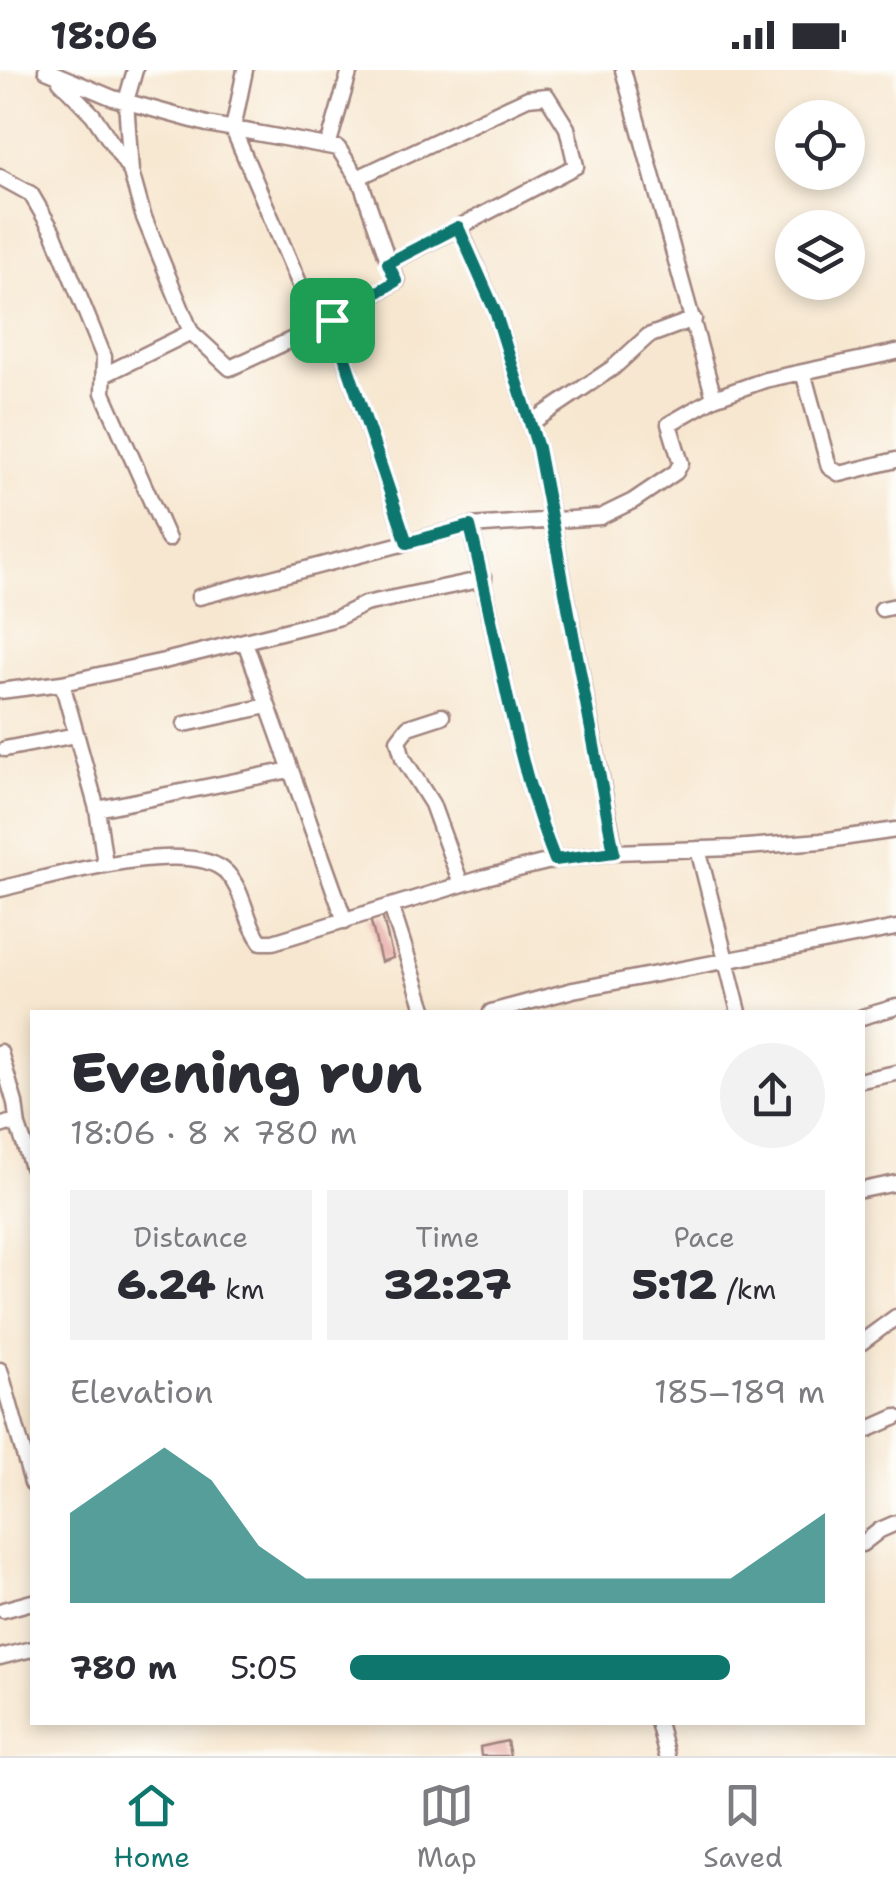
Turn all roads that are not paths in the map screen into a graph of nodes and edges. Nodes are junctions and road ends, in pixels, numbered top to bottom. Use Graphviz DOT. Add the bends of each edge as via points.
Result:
graph roads {
  1 [pos="134,70"];
  2 [pos="245,70"];
  3 [pos="350,70"];
  4 [pos="623,70"];
  5 [pos="51,73"];
  6 [pos="126,101"];
  7 [pos="233,129"];
  8 [pos="328,146"];
  9 [pos="131,172"];
  10 [pos="0,177"];
  11 [pos="358,178"];
  12 [pos="458,227"];
  13 [pos="388,263"];
  14 [pos="694,319"];
  15 [pos="325,324"];
  16 [pos="192,332"];
  17 [pos="896,352"];
  18 [pos="803,372"];
  19 [pos="104,375"];
  20 [pos="714,398"];
  21 [pos="531,423"];
  22 [pos="896,460"];
  23 [pos="552,518"];
  24 [pos="470,526"];
  25 [pos="168,539"];
  26 [pos="407,543"];
  27 [pos="484,579"];
  28 [pos="199,596"];
  29 [pos="245,642"];
  30 [pos="62,682"];
  31 [pos="0,691"];
  32 [pos="267,706"];
  33 [pos="442,716"];
  34 [pos="184,724"];
  35 [pos="76,734"];
  36 [pos="5,749"];
  37 [pos="290,770"];
  38 [pos="97,809"];
  39 [pos="896,830"];
  40 [pos="698,849"];
  41 [pos="614,852"];
  42 [pos="555,860"];
  43 [pos="106,864"];
  44 [pos="461,884"];
  45 [pos="0,889"];
  46 [pos="390,906"];
  47 [pos="345,921"];
  48 [pos="896,928"];
  49 [pos="725,962"];
  50 [pos="896,1007"];
  51 [pos="424,1010"];
  52 [pos="499,1010"];
  53 [pos="738,1010"];
  54 [pos="865,1015"];
  55 [pos="0,1052"];
  56 [pos="896,1073"];
  57 [pos="865,1079"];
  58 [pos="0,1126"];
  59 [pos="18,1126"];
  60 [pos="30,1161"];
  61 [pos="896,1183"];
  62 [pos="865,1189"];
  63 [pos="896,1316"];
  64 [pos="865,1340"];
  65 [pos="0,1370"];
  66 [pos="896,1417"];
  67 [pos="865,1431"];
  68 [pos="27,1445"];
  69 [pos="896,1524"];
  70 [pos="865,1542"];
  71 [pos="30,1603"];
  72 [pos="3,1610"];
  73 [pos="30,1650"];
  74 [pos="0,1657"];
  75 [pos="659,1725"];
  76 [pos="667,1756"];
  1 -- 6 [label="street"];
  2 -- 7 [label="street"];
  3 -- 8 [label="street"];
  4 -- 14 [label="street"];
  5 -- 6 [label="street"];
  5 -- 9 [label="street" via="93,115"];
  6 -- 7 [label="street"];
  6 -- 9 [label="street"];
  7 -- 8 [label="street"];
  7 -- 15 [label="street"];
  8 -- 11 [label="street" via="338,148"];
  9 -- 16 [label="street"];
  10 -- 19 [label="street" via="32,194 54,232 104,358"];
  11 -- 12 [label="street" via="528,98 547,96 567,128 576,166"];
  11 -- 13 [label="street"];
  12 -- 13 [label="street"];
  12 -- 21 [label="street" via="495,311"];
  13 -- 15 [label="street" via="396,281"];
  14 -- 20 [label="street"];
  14 -- 21 [label="street" via="648,336"];
  15 -- 16 [label="street" via="230,368"];
  15 -- 26 [label="street"];
  16 -- 19 [label="street"];
  17 -- 18 [label="street"];
  18 -- 20 [label="street"];
  18 -- 22 [label="street" via="828,467 840,474"];
  19 -- 25 [label="street" via="103,393"];
  20 -- 23 [label="street" via="669,424 681,463 676,472 600,518"];
  21 -- 23 [label="street"];
  23 -- 24 [label="street"];
  23 -- 41 [label="street"];
  24 -- 26 [label="street"];
  24 -- 27 [label="street"];
  26 -- 28 [label="street"];
  27 -- 29 [label="street" via="365,604"];
  27 -- 42 [label="street" via="507,702"];
  29 -- 30 [label="street"];
  29 -- 32 [label="street"];
  30 -- 31 [label="street"];
  30 -- 35 [label="street"];
  32 -- 34 [label="street"];
  32 -- 37 [label="street"];
  33 -- 44 [label="street" via="408,728 398,740 432,804"];
  35 -- 36 [label="street"];
  35 -- 38 [label="street"];
  37 -- 38 [label="street"];
  37 -- 47 [label="street"];
  38 -- 43 [label="street"];
  39 -- 40 [label="street"];
  40 -- 41 [label="street"];
  40 -- 49 [label="street"];
  41 -- 42 [label="street"];
  42 -- 44 [label="street"];
  43 -- 45 [label="street"];
  43 -- 47 [label="street" via="211,862 237,886 261,942"];
  44 -- 46 [label="street"];
  46 -- 47 [label="street"];
  46 -- 51 [label="street"];
  48 -- 49 [label="street"];
  49 -- 52 [label="street"];
  49 -- 53 [label="street"];
  50 -- 54 [label="street"];
  55 -- 59 [label="street"];
  56 -- 57 [label="street"];
  58 -- 59 [label="street"];
  59 -- 60 [label="street"];
  61 -- 62 [label="street"];
  63 -- 64 [label="street"];
  65 -- 68 [label="street"];
  66 -- 67 [label="street"];
  69 -- 70 [label="street"];
  71 -- 72 [label="street"];
  73 -- 74 [label="street"];
  75 -- 76 [label="street"];
}
